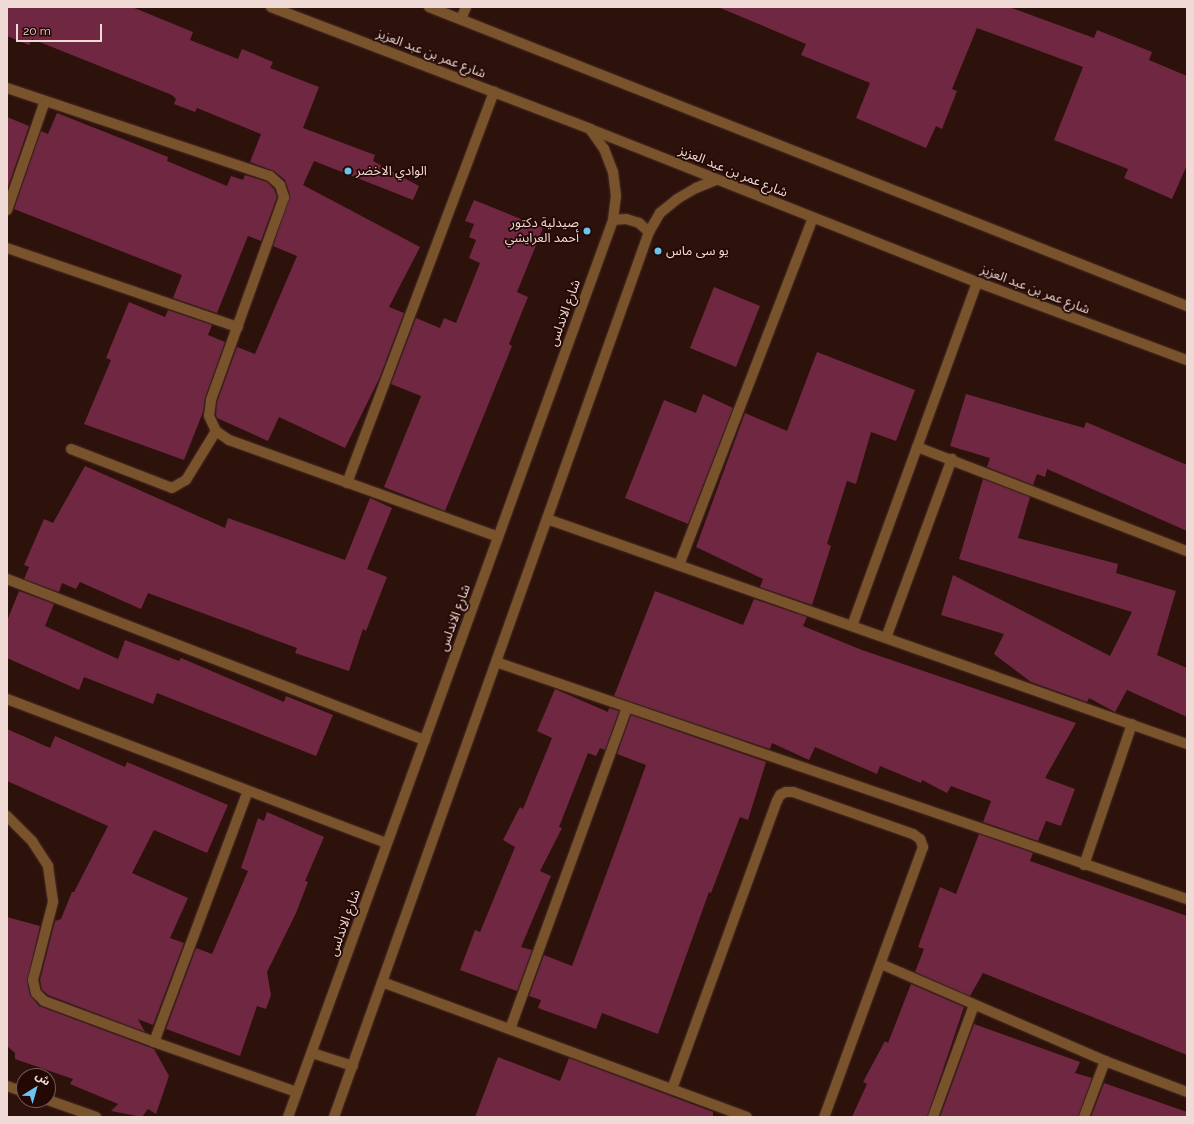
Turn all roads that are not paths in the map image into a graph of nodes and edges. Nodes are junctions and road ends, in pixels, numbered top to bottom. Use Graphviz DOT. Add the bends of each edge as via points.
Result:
graph roads {
  1 [pos="271,7"];
  2 [pos="429,7"];
  3 [pos="466,7"];
  4 [pos="461,19"];
  5 [pos="7,88"];
  6 [pos="494,92"];
  7 [pos="45,101"];
  8 [pos="590,129"];
  9 [pos="716,180"];
  10 [pos="7,210"];
  11 [pos="813,218"];
  12 [pos="613,220"];
  13 [pos="649,232"];
  14 [pos="7,248"];
  15 [pos="977,282"];
  16 [pos="1187,306"];
  17 [pos="238,327"];
  18 [pos="1187,360"];
  19 [pos="216,431"];
  20 [pos="917,447"];
  21 [pos="70,449"];
  22 [pos="952,459"];
  23 [pos="346,483"];
  24 [pos="547,519"];
  25 [pos="498,538"];
  26 [pos="1187,551"];
  27 [pos="679,565"];
  28 [pos="7,579"];
  29 [pos="852,626"];
  30 [pos="886,638"];
  31 [pos="496,662"];
  32 [pos="7,699"];
  33 [pos="627,708"];
  34 [pos="1132,724"];
  35 [pos="425,740"];
  36 [pos="1187,744"];
  37 [pos="248,791"];
  38 [pos="7,816"];
  39 [pos="387,844"];
  40 [pos="1084,865"];
  41 [pos="1187,899"];
  42 [pos="881,964"];
  43 [pos="382,982"];
  44 [pos="974,1005"];
  45 [pos="510,1029"];
  46 [pos="154,1042"];
  47 [pos="312,1053"];
  48 [pos="1105,1061"];
  49 [pos="353,1066"];
  50 [pos="672,1089"];
  51 [pos="297,1092"];
  52 [pos="1187,1092"];
  53 [pos="56,1103"];
  54 [pos="96,1117"];
  55 [pos="288,1117"];
  56 [pos="334,1117"];
  57 [pos="747,1117"];
  58 [pos="824,1117"];
  59 [pos="933,1117"];
  60 [pos="1084,1117"];
  1 -- 6 [label="street, شارع عمر بن عبد العزيز"];
  2 -- 4 [label="street"];
  3 -- 4 [label="street"];
  4 -- 16 [label="street"];
  5 -- 7 [label="street"];
  6 -- 8 [label="street, شارع عمر بن عبد العزيز"];
  6 -- 23 [label="street"];
  7 -- 10 [label="street"];
  7 -- 17 [label="street" via="270,176 280,185 284,197"];
  8 -- 9 [label="street, شارع عمر بن عبد العزيز"];
  8 -- 12 [label="street, شارع الاندلس" via="604,149 613,172 616,196"];
  9 -- 11 [label="street, شارع عمر بن عبد العزيز"];
  9 -- 13 [label="street" via="676,199 660,214"];
  11 -- 15 [label="street, شارع عمر بن عبد العزيز"];
  11 -- 27 [label="street"];
  12 -- 13 [label="street" via="626,219 639,223"];
  12 -- 25 [label="street, شارع الاندلس"];
  13 -- 24 [label="street"];
  14 -- 17 [label="street"];
  15 -- 18 [label="street, شارع عمر بن عبد العزيز"];
  15 -- 20 [label="street"];
  17 -- 19 [label="street" via="211,400 209,416"];
  19 -- 21 [label="street" via="186,480 172,488"];
  19 -- 23 [label="street" via="229,440"];
  20 -- 22 [label="street"];
  20 -- 29 [label="street"];
  22 -- 26 [label="street"];
  22 -- 30 [label="street"];
  23 -- 25 [label="street"];
  24 -- 27 [label="street"];
  24 -- 31 [label="street"];
  25 -- 35 [label="street, شارع الاندلس"];
  27 -- 29 [label="street"];
  28 -- 35 [label="street"];
  29 -- 30 [label="street"];
  30 -- 34 [label="street"];
  31 -- 33 [label="street"];
  31 -- 43 [label="street"];
  32 -- 37 [label="street"];
  33 -- 40 [label="street"];
  33 -- 45 [label="street"];
  34 -- 36 [label="street"];
  34 -- 40 [label="street"];
  35 -- 39 [label="street, شارع الاندلس"];
  37 -- 39 [label="street"];
  37 -- 46 [label="street"];
  38 -- 46 [label="street" via="32,841 48,866 54,902 33,980 36,993 44,1001"];
  39 -- 47 [label="street, شارع الاندلس"];
  40 -- 41 [label="street"];
  42 -- 44 [label="street"];
  42 -- 50 [label="street" via="921,855 923,847 920,839 913,834 792,792 780,795"];
  42 -- 58 [label="street"];
  43 -- 45 [label="street"];
  43 -- 49 [label="street"];
  44 -- 48 [label="street"];
  44 -- 59 [label="street"];
  45 -- 50 [label="street"];
  46 -- 51 [label="street"];
  47 -- 49 [label="street"];
  47 -- 51 [label="street, شارع الاندلس"];
  48 -- 52 [label="street"];
  48 -- 60 [label="street"];
  49 -- 56 [label="street"];
  50 -- 57 [label="street"];
  51 -- 55 [label="street, شارع الاندلس"];
  53 -- 54 [label="street"];
}
